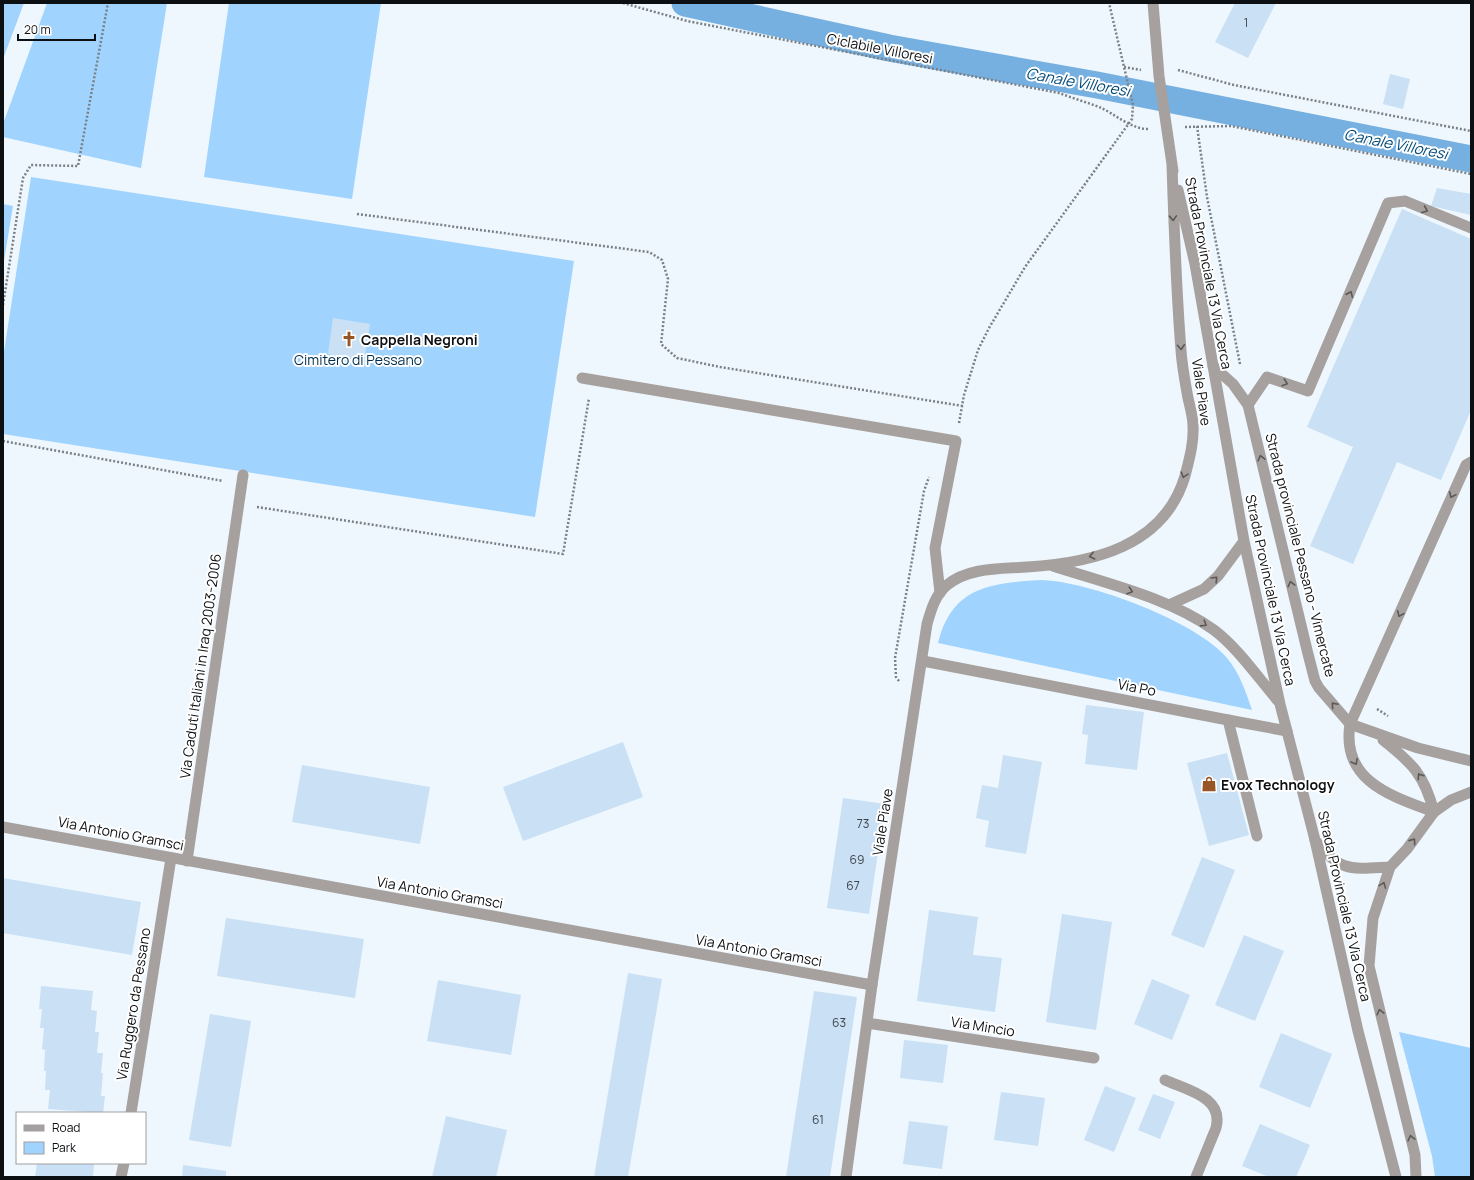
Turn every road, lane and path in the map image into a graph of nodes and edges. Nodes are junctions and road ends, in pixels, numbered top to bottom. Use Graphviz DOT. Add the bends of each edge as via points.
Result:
graph roads {
  1 [pos="108,3"];
  2 [pos="623,3"];
  3 [pos="1108,3"];
  4 [pos="1153,3"];
  5 [pos="1159,73"];
  6 [pos="1130,123"];
  7 [pos="1471,131"];
  8 [pos="1172,165"];
  9 [pos="1471,174"];
  10 [pos="357,214"];
  11 [pos="1471,228"];
  12 [pos="3,305"];
  13 [pos="1213,366"];
  14 [pos="1241,367"];
  15 [pos="587,379"];
  16 [pos="1248,405"];
  17 [pos="963,406"];
  18 [pos="3,441"];
  19 [pos="956,441"];
  20 [pos="1471,462"];
  21 [pos="950,472"];
  22 [pos="242,480"];
  23 [pos="239,504"];
  24 [pos="1244,541"];
  25 [pos="1053,566"];
  26 [pos="940,593"];
  27 [pos="1170,605"];
  28 [pos="923,661"];
  29 [pos="917,697"];
  30 [pos="1280,704"];
  31 [pos="1228,720"];
  32 [pos="1350,724"];
  33 [pos="1287,731"];
  34 [pos="1376,734"];
  35 [pos="1471,760"];
  36 [pos="1471,792"];
  37 [pos="1434,812"];
  38 [pos="3,827"];
  39 [pos="1257,836"];
  40 [pos="1315,840"];
  41 [pos="171,858"];
  42 [pos="187,861"];
  43 [pos="1390,867"];
  44 [pos="872,985"];
  45 [pos="867,1023"];
  46 [pos="1094,1058"];
  47 [pos="1165,1080"];
  48 [pos="131,1112"];
  49 [pos="124,1164"];
  50 [pos="121,1177"];
  51 [pos="846,1177"];
  52 [pos="1196,1177"];
  53 [pos="1396,1177"];
  54 [pos="1416,1177"];
  1 -- 12 [label="path" via="78,166 31,166 23,178"];
  2 -- 6 [label="path, Ciclabile Villoresi" via="687,21 1059,93 1100,107"];
  3 -- 6 [label="path" via="1133,105"];
  4 -- 5 [label="street, Strada Provinciale 13 Via Cerca"];
  5 -- 7 [label="path" via="1180,70 1234,85"];
  5 -- 8 [label="street, Strada Provinciale 13 Via Cerca"];
  6 -- 17 [label="path" via="1025,267 1006,298 978,350"];
  8 -- 13 [label="street, Strada Provinciale 13 Via Cerca" via="1195,264"];
  8 -- 25 [label="street, Viale Piave, one-way" via="1175,268 1183,370 1193,425 1184,478 1173,503 1159,522 1144,535 1114,552"];
  9 -- 14 [label="path" via="1231,126 1197,126 1207,197"];
  10 -- 17 [label="path" via="649,252 662,260 668,279 661,344 677,358"];
  16 -- 11 [label="street, one-way" via="1267,377 1308,391 1388,203 1405,201"];
  13 -- 16 [label="street, Strada provinciale Pessano - Vimercate" via="1233,384"];
  13 -- 24 [label="street, Strada Provinciale 13 Via Cerca"];
  15 -- 19 [label="street"];
  15 -- 23 [label="path" via="563,554"];
  32 -- 16 [label="street, Strada provinciale Pessano - Vimercate, one-way" via="1315,681"];
  17 -- 19 [label="path"];
  18 -- 22 [label="path"];
  19 -- 21 [label="street"];
  20 -- 32 [label="street, one-way" via="1466,465"];
  21 -- 26 [label="street" via="935,548"];
  21 -- 29 [label="path" via="931,474 926,481 895,658 896,676 905,691"];
  22 -- 23 [label="street, Via Caduti Italiani in Iraq 2003-2006"];
  23 -- 42 [label="street, Via Caduti Italiani in Iraq 2003-2006"];
  27 -- 24 [label="street, one-way" via="1204,589 1218,576"];
  24 -- 30 [label="street, Strada Provinciale 13 Via Cerca"];
  25 -- 26 [label="street, Viale Piave" via="984,570 955,581"];
  25 -- 27 [label="street, Viale Piave, one-way"];
  26 -- 28 [label="street, Viale Piave" via="932,606 927,624"];
  27 -- 30 [label="street, Viale Piave, one-way" via="1223,637"];
  28 -- 29 [label="street, Viale Piave"];
  28 -- 31 [label="street, Via Po"];
  29 -- 44 [label="street, Viale Piave"];
  30 -- 33 [label="street, Strada Provinciale 13 Via Cerca"];
  31 -- 33 [label="street, Via Po"];
  31 -- 39 [label="street"];
  32 -- 34 [label="street, Strada provinciale Pessano - Vimercate"];
  32 -- 37 [label="street, one-way" via="1348,738 1351,755 1365,777 1393,797"];
  33 -- 40 [label="street, Strada Provinciale 13 Via Cerca"];
  34 -- 35 [label="street, Strada provinciale Pessano - Vimercate" via="1418,748"];
  37 -- 34 [label="street, one-way" via="1422,778 1409,760"];
  36 -- 37 [label="street" via="1451,800"];
  43 -- 37 [label="street, one-way" via="1407,849"];
  38 -- 41 [label="street, Via Antonio Gramsci"];
  40 -- 43 [label="street" via="1328,857 1340,865 1360,869"];
  40 -- 53 [label="street, Strada Provinciale 13 Via Cerca" via="1358,1032"];
  41 -- 42 [label="street, Via Antonio Gramsci"];
  41 -- 48 [label="street, Via Ruggero da Pessano"];
  42 -- 44 [label="street, Via Antonio Gramsci"];
  54 -- 43 [label="street, one-way" via="1415,1155 1369,966 1373,918"];
  44 -- 45 [label="street, Viale Piave"];
  45 -- 46 [label="street, Via Mincio"];
  45 -- 51 [label="street, Viale Piave"];
  47 -- 52 [label="street" via="1208,1100 1216,1109 1218,1122"];
  49 -- 50 [label="street"];
}
